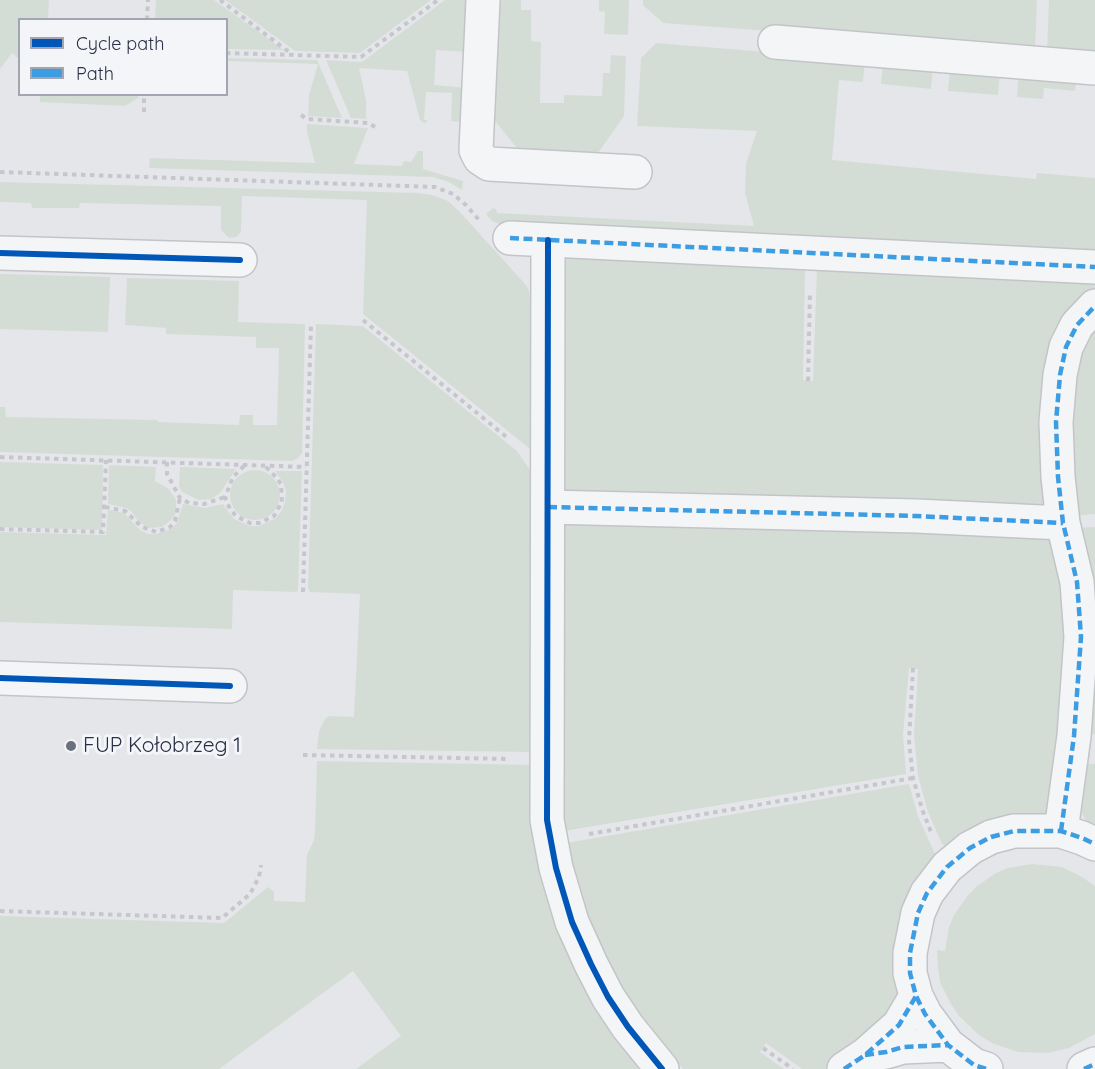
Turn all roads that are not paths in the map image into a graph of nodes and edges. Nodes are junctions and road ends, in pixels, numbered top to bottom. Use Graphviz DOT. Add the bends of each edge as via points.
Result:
graph roads {
  1 [pos="483,0"];
  2 [pos="775,42"];
  3 [pos="1095,68"];
  4 [pos="635,172"];
  5 [pos="510,238"];
  6 [pos="548,240"];
  7 [pos="0,253"];
  8 [pos="240,260"];
  9 [pos="1095,267"];
  10 [pos="1095,306"];
  11 [pos="548,507"];
  12 [pos="1063,523"];
  13 [pos="0,678"];
  14 [pos="230,686"];
  15 [pos="1061,831"];
  16 [pos="1095,844"];
  17 [pos="916,996"];
  18 [pos="948,1045"];
  19 [pos="854,1062"];
  20 [pos="1095,1064"];
  21 [pos="662,1069"];
  22 [pos="986,1069"];
  23 [pos="1084,1069"];
  1 -- 4 [label="street" via="476,150 480,158 489,164"];
  2 -- 3 [label="street"];
  5 -- 6 [label="street"];
  6 -- 9 [label="street"];
  6 -- 11 [label="street"];
  7 -- 8 [label="street"];
  10 -- 12 [label="street" via="1077,325 1066,347 1060,375 1056,422"];
  11 -- 12 [label="street"];
  11 -- 21 [label="street" via="550,840 567,904 591,964 628,1027"];
  12 -- 15 [label="street" via="1077,582 1081,637 1074,736"];
  13 -- 14 [label="street"];
  15 -- 16 [label="street"];
  15 -- 17 [label="street" via="1014,831 991,837 969,848 947,867 927,893 918,913 910,953"];
  17 -- 18 [label="street"];
  17 -- 19 [label="street" via="899,1024"];
  18 -- 19 [label="street" via="903,1047"];
  18 -- 22 [label="street"];
  20 -- 23 [label="street"];
}
